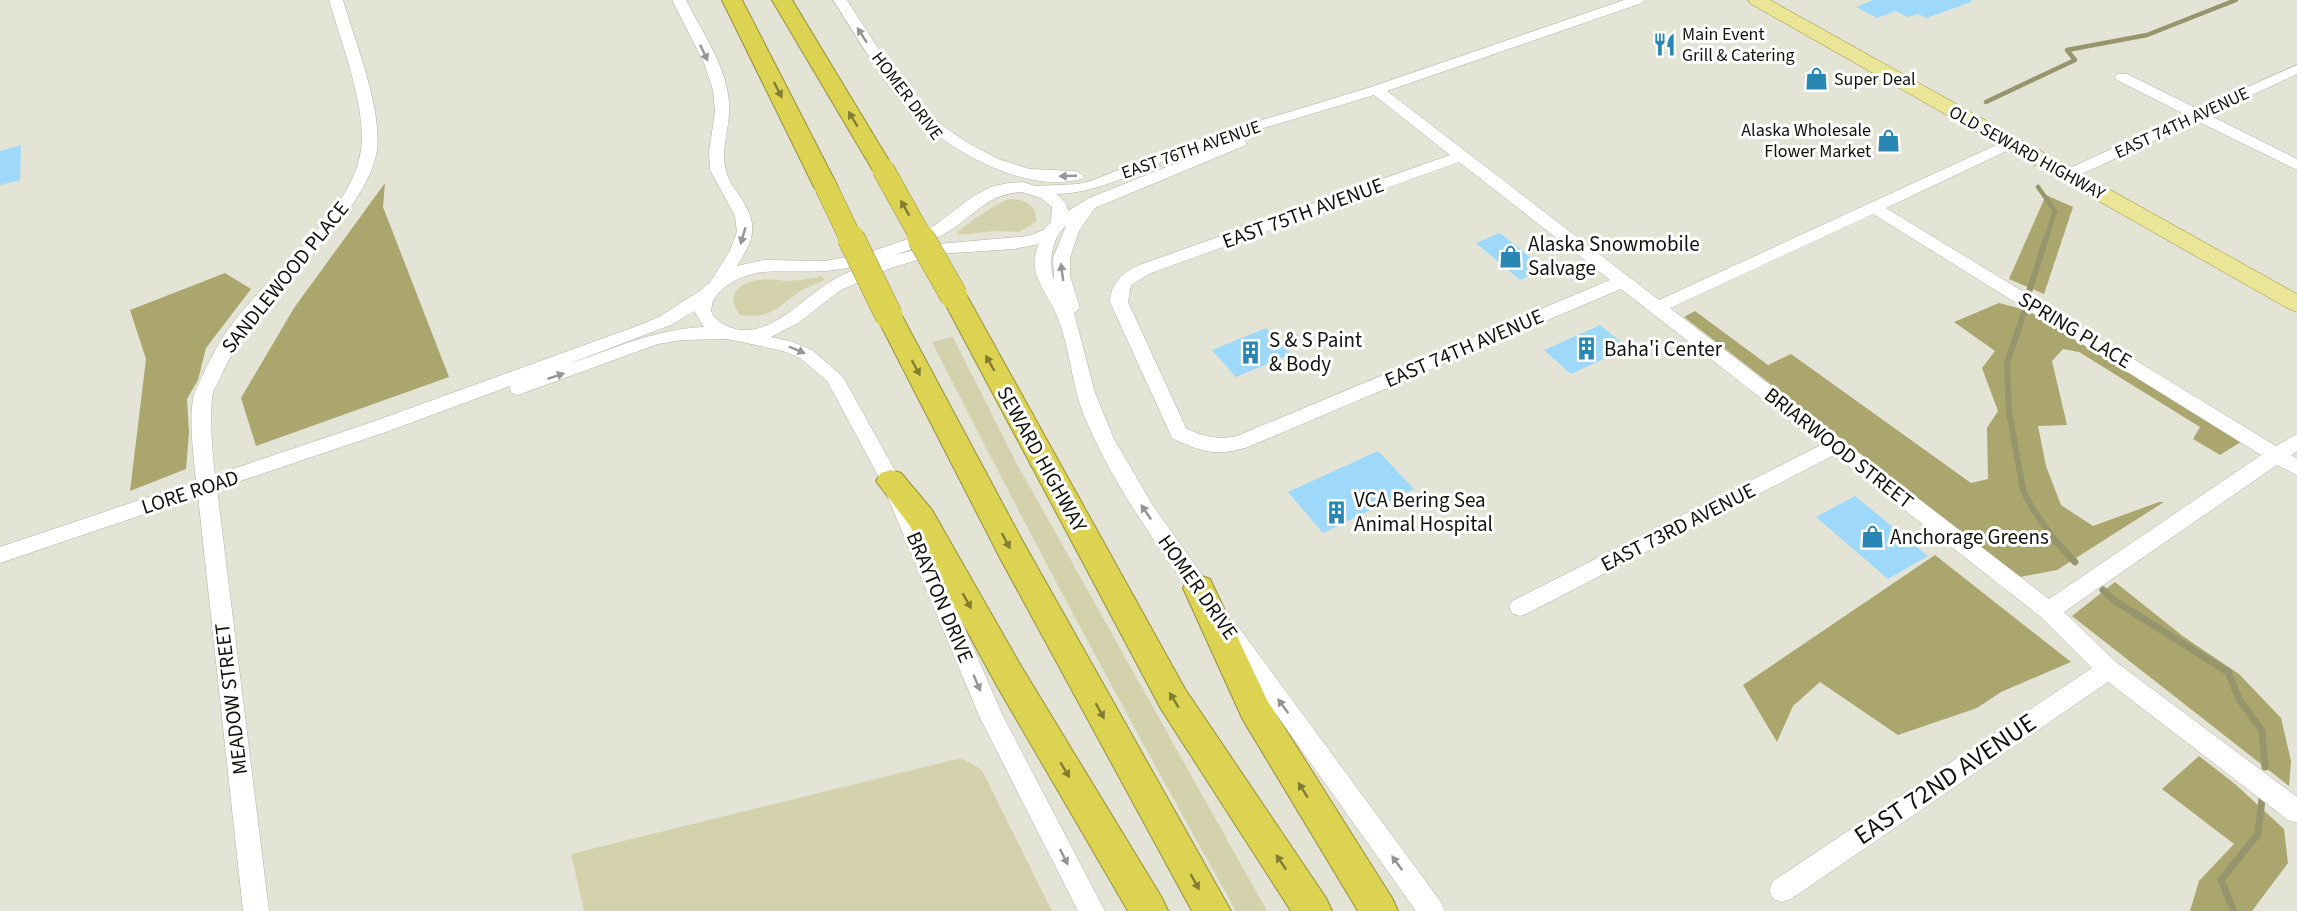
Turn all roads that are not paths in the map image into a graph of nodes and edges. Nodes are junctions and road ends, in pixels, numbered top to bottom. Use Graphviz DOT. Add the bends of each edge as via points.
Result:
graph roads {
  1 [pos="336,0"];
  2 [pos="679,0"];
  3 [pos="732,0"];
  4 [pos="782,0"];
  5 [pos="840,0"];
  6 [pos="1637,0"];
  7 [pos="1757,0"];
  8 [pos="2297,69"];
  9 [pos="2122,77"];
  10 [pos="1376,90"];
  11 [pos="1344,100"];
  12 [pos="921,116"];
  13 [pos="2198,116"];
  14 [pos="2010,144"];
  15 [pos="1182,149"];
  16 [pos="1461,156"];
  17 [pos="2297,165"];
  18 [pos="2067,175"];
  19 [pos="1030,189"];
  20 [pos="1095,201"];
  21 [pos="1874,207"];
  22 [pos="1056,227"];
  23 [pos="1621,282"];
  24 [pos="712,290"];
  25 [pos="2297,304"];
  26 [pos="1658,307"];
  27 [pos="1071,329"];
  28 [pos="734,335"];
  29 [pos="379,427"];
  30 [pos="2297,441"];
  31 [pos="1241,442"];
  32 [pos="1836,446"];
  33 [pos="2276,453"];
  34 [pos="2297,468"];
  35 [pos="891,481"];
  36 [pos="207,486"];
  37 [pos="0,555"];
  38 [pos="1199,588"];
  39 [pos="1520,608"];
  40 [pos="2049,611"];
  41 [pos="2108,669"];
  42 [pos="2297,812"];
  43 [pos="1782,890"];
  44 [pos="256,911"];
  45 [pos="1092,911"];
  46 [pos="1149,911"];
  47 [pos="1212,911"];
  48 [pos="1313,911"];
  49 [pos="1379,911"];
  50 [pos="1432,911"];
  1 -- 36 [label="street, SANDLEWOOD PLACE" via="364,93 369,150 362,174 344,206 249,314 222,353 203,395 202,445"];
  2 -- 24 [label="street, one-way" via="720,87 718,170 745,224 743,240"];
  3 -- 47 [label="highway, one-way, bridge" via="889,316 1011,549"];
  48 -- 4 [label="highway, SEWARD HIGHWAY, one-way, bridge" via="1173,699 884,169"];
  12 -- 5 [label="street, HOMER DRIVE, one-way" via="894,84"];
  6 -- 10 [label="street, EAST 76TH AVENUE"];
  7 -- 14 [label="main road, OLD SEWARD HIGHWAY"];
  8 -- 13 [label="street, EAST 74TH AVENUE"];
  9 -- 13 [label="street"];
  10 -- 11 [label="street, EAST 76TH AVENUE"];
  10 -- 16 [label="street, BRIARWOOD STREET"];
  11 -- 15 [label="street, EAST 76TH AVENUE"];
  11 -- 20 [label="street, EAST 76TH AVENUE"];
  15 -- 12 [label="street, one-way" via="1089,175 1033,174 979,158"];
  12 -- 19 [label="street, HOMER DRIVE" via="942,142 972,168 996,180"];
  13 -- 17 [label="street"];
  13 -- 18 [label="street, EAST 74TH AVENUE"];
  14 -- 18 [label="main road, OLD SEWARD HIGHWAY"];
  14 -- 21 [label="street"];
  15 -- 19 [label="street, EAST 76TH AVENUE" via="1089,186"];
  16 -- 23 [label="street, BRIARWOOD STREET"];
  16 -- 31 [label="street, EAST 75TH AVENUE" via="1125,279 1118,289 1119,302 1179,433 1202,444 1223,446"];
  18 -- 25 [label="main road, OLD SEWARD HIGHWAY"];
  19 -- 22 [label="street" via="1057,202 1061,212"];
  19 -- 24 [label="street, EAST 76TH AVENUE" via="990,192 940,229 864,258 816,267 757,267 739,272"];
  20 -- 22 [label="street, EAST 76TH AVENUE"];
  27 -- 20 [label="street, one-way" via="1071,309 1060,258 1081,215"];
  21 -- 26 [label="street"];
  21 -- 33 [label="street, SPRING PLACE"];
  22 -- 27 [label="street, HOMER DRIVE" via="1044,246 1041,265"];
  22 -- 28 [label="street, EAST 76TH AVENUE" via="1040,239 1022,244 943,247 908,258 835,286 788,323 760,333"];
  23 -- 26 [label="street, BRIARWOOD STREET"];
  23 -- 31 [label="street, EAST 74TH AVENUE"];
  24 -- 28 [label="street" via="702,304 704,315 714,327"];
  24 -- 29 [label="street, LORE ROAD" via="654,326"];
  26 -- 32 [label="street, BRIARWOOD STREET"];
  38 -- 27 [label="street, HOMER DRIVE, one-way" via="1114,458 1090,404"];
  29 -- 28 [label="street, LORE ROAD, one-way" via="537,382 655,339 682,334"];
  28 -- 35 [label="street, BRAYTON DRIVE, one-way" via="795,349 826,368"];
  29 -- 36 [label="street, LORE ROAD"];
  30 -- 33 [label="street"];
  32 -- 39 [label="street, EAST 73RD AVENUE"];
  32 -- 40 [label="street, BRIARWOOD STREET"];
  33 -- 34 [label="street, SPRING PLACE"];
  33 -- 40 [label="street"];
  35 -- 45 [label="street, BRAYTON DRIVE, one-way" via="992,718"];
  35 -- 46 [label="highway, one-way" via="921,518 1009,676"];
  36 -- 37 [label="street, LORE ROAD"];
  36 -- 44 [label="street, MEADOW STREET"];
  49 -- 38 [label="highway, one-way" via="1255,710"];
  50 -- 38 [label="street, HOMER DRIVE, one-way"];
  40 -- 41 [label="street, BRIARWOOD STREET"];
  41 -- 42 [label="street, BRIARWOOD STREET"];
  41 -- 43 [label="street, EAST 72ND AVENUE"];
}
